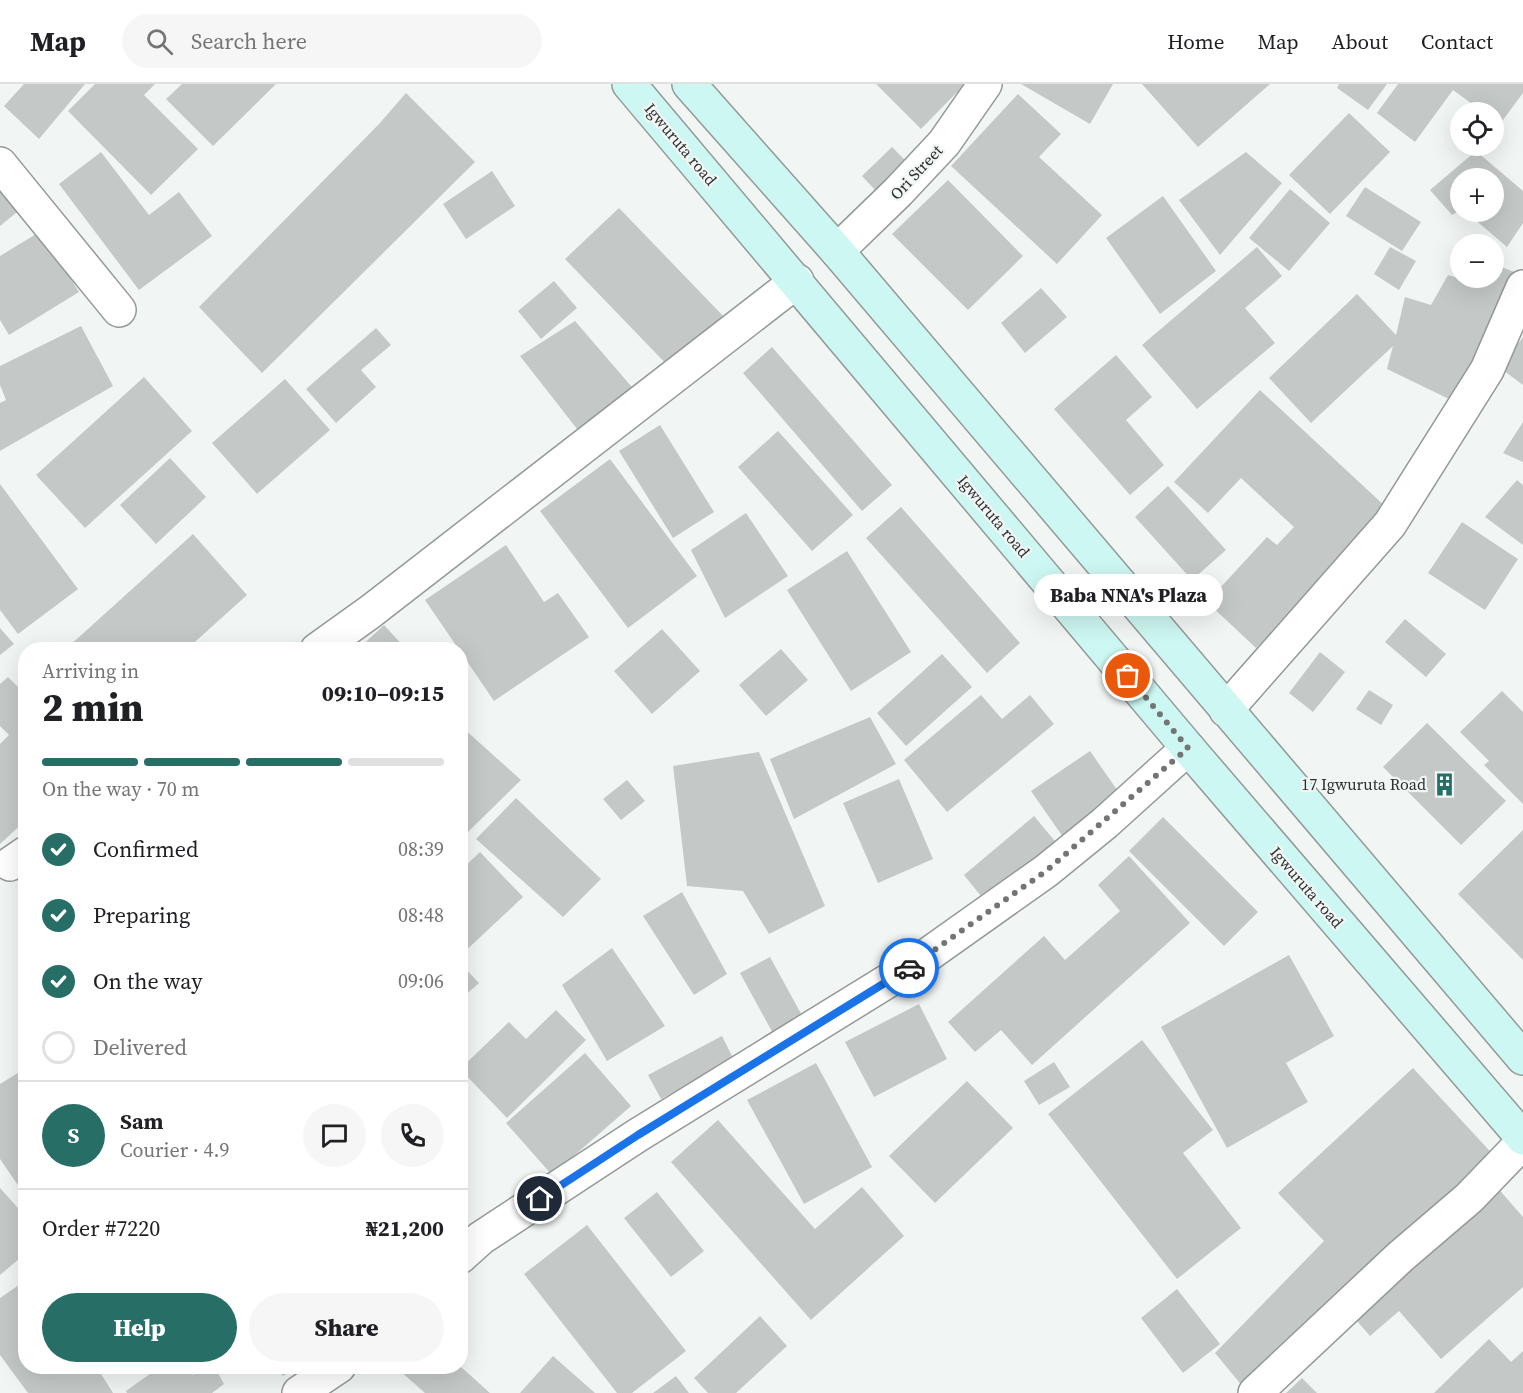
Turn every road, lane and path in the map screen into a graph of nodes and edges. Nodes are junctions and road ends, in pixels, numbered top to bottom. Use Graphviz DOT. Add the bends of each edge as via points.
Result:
graph roads {
  1 [pos="629,84"];
  2 [pos="689,84"];
  3 [pos="985,84"];
  4 [pos="0,164"];
  5 [pos="837,251"];
  6 [pos="797,281"];
  7 [pos="1523,287"];
  8 [pos="119,310"];
  9 [pos="328,642"];
  10 [pos="1226,710"];
  11 [pos="1188,748"];
  12 [pos="1523,1058"];
  13 [pos="1523,1140"];
  14 [pos="468,1250"];
  15 [pos="327,1374"];
  16 [pos="299,1393"];
  17 [pos="1255,1393"];
  1 -- 6 [label="main road, Igwuruta road"];
  2 -- 5 [label="main road"];
  3 -- 5 [label="street, Ori Street" via="944,143"];
  4 -- 8 [label="street"];
  5 -- 10 [label="main road"];
  6 -- 9 [label="street"];
  6 -- 11 [label="main road, Igwuruta road"];
  7 -- 10 [label="street" via="1487,370 1390,524"];
  10 -- 12 [label="main road"];
  11 -- 13 [label="main road, Igwuruta road"];
  11 -- 14 [label="street" via="1046,871 912,966 638,1135"];
  13 -- 17 [label="street" via="1469,1198"];
  15 -- 16 [label="street"];
}
